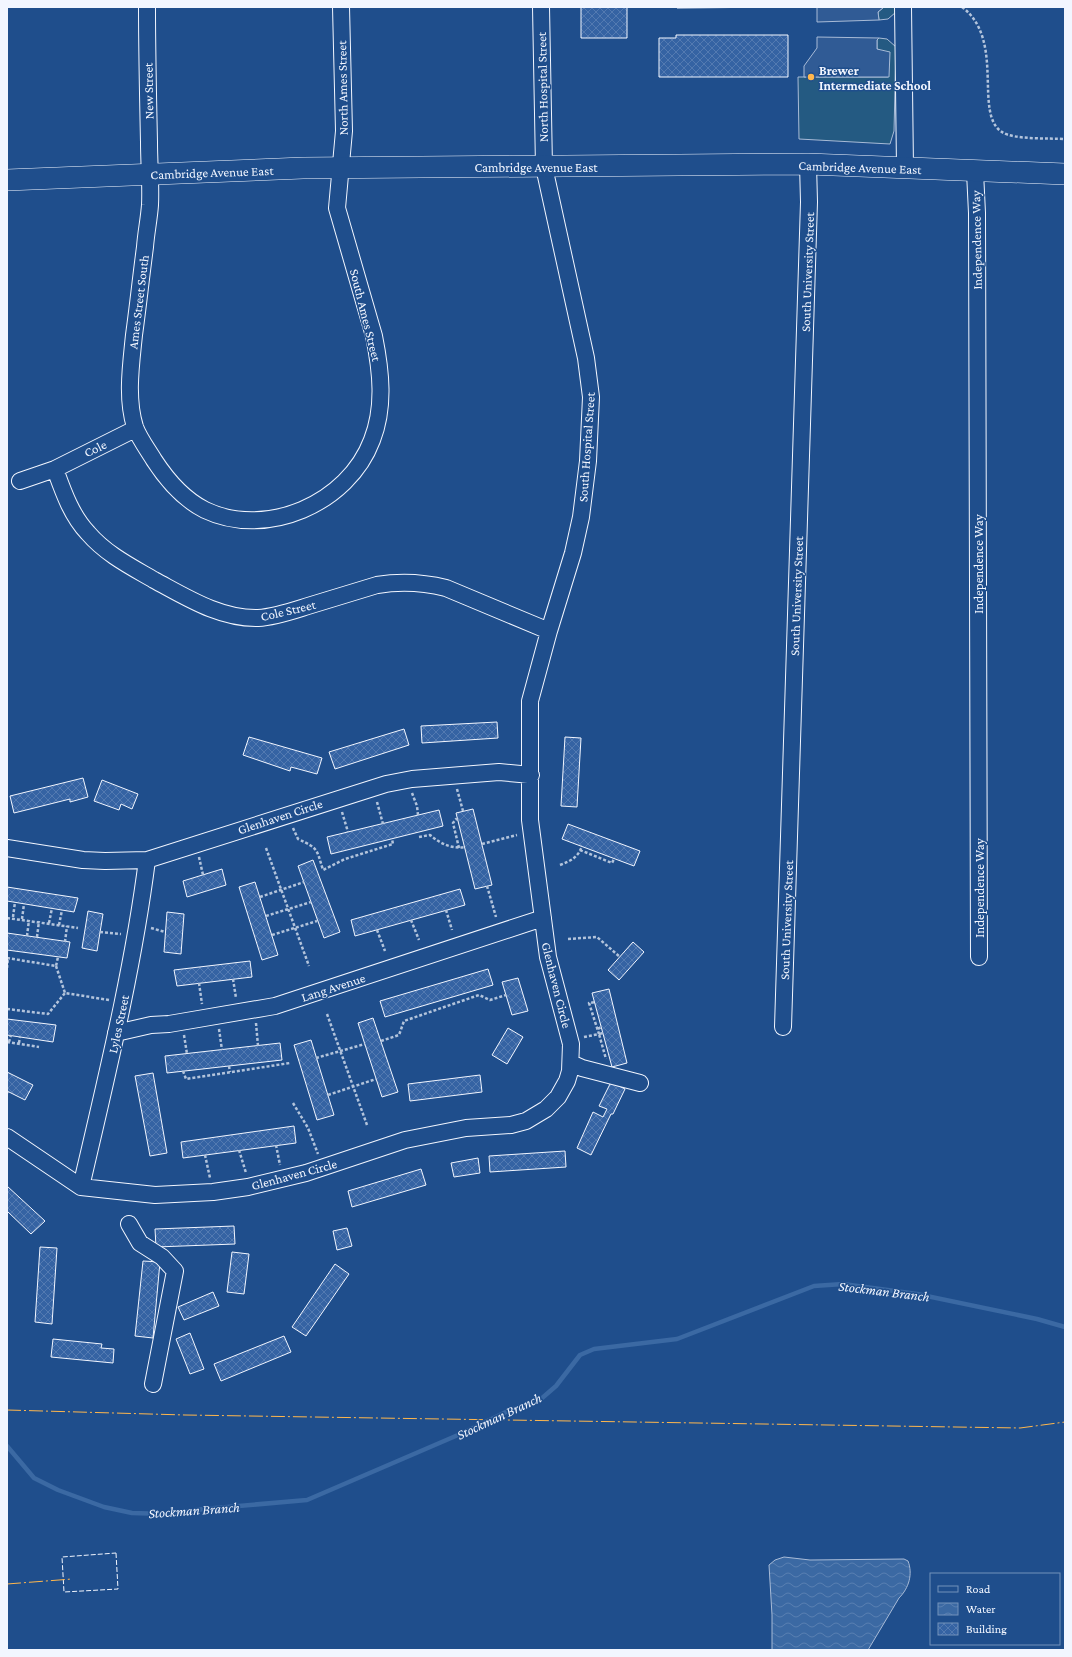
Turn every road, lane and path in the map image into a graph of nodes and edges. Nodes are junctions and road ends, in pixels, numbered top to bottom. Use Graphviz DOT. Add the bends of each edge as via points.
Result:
graph roads {
  1 [pos="147,7"];
  2 [pos="341,7"];
  3 [pos="541,7"];
  4 [pos="903,7"];
  5 [pos="962,7"];
  6 [pos="1065,139"];
  7 [pos="808,164"];
  8 [pos="544,167"];
  9 [pos="341,168"];
  10 [pos="905,168"];
  11 [pos="975,172"];
  12 [pos="149,174"];
  13 [pos="1065,174"];
  14 [pos="7,180"];
  15 [pos="135,429"];
  16 [pos="55,469"];
  17 [pos="20,481"];
  18 [pos="549,631"];
  19 [pos="531,775"];
  20 [pos="457,788"];
  21 [pos="412,793"];
  22 [pos="377,799"];
  23 [pos="341,810"];
  24 [pos="463,811"];
  25 [pos="418,815"];
  26 [pos="458,820"];
  27 [pos="383,824"];
  28 [pos="292,826"];
  29 [pos="348,832"];
  30 [pos="517,835"];
  31 [pos="419,837"];
  32 [pos="392,839"];
  33 [pos="482,844"];
  34 [pos="582,846"];
  35 [pos="7,848"];
  36 [pos="266,848"];
  37 [pos="459,848"];
  38 [pos="465,848"];
  39 [pos="580,850"];
  40 [pos="614,858"];
  41 [pos="147,860"];
  42 [pos="560,865"];
  43 [pos="304,882"];
  44 [pos="487,886"];
  45 [pos="281,890"];
  46 [pos="260,897"];
  47 [pos="15,902"];
  48 [pos="311,902"];
  49 [pos="24,904"];
  50 [pos="52,908"];
  51 [pos="288,909"];
  52 [pos="62,910"];
  53 [pos="446,910"];
  54 [pos="266,916"];
  55 [pos="13,917"];
  56 [pos="496,917"];
  57 [pos="7,918"];
  58 [pos="543,918"];
  59 [pos="22,919"];
  60 [pos="29,920"];
  61 [pos="318,920"];
  62 [pos="411,920"];
  63 [pos="38,922"];
  64 [pos="50,923"];
  65 [pos="59,925"];
  66 [pos="67,926"];
  67 [pos="78,928"];
  68 [pos="295,928"];
  69 [pos="377,930"];
  70 [pos="452,930"];
  71 [pos="100,932"];
  72 [pos="122,934"];
  73 [pos="272,935"];
  74 [pos="27,936"];
  75 [pos="37,937"];
  76 [pos="568,939"];
  77 [pos="419,940"];
  78 [pos="65,942"];
  79 [pos="385,951"];
  80 [pos="58,957"];
  81 [pos="620,957"];
  82 [pos="979,957"];
  83 [pos="8,958"];
  84 [pos="56,966"];
  85 [pos="309,966"];
  86 [pos="7,968"];
  87 [pos="233,979"];
  88 [pos="199,983"];
  89 [pos="65,993"];
  90 [pos="506,996"];
  91 [pos="109,1000"];
  92 [pos="236,1001"];
  93 [pos="595,1002"];
  94 [pos="203,1007"];
  95 [pos="7,1009"];
  96 [pos="327,1014"];
  97 [pos="256,1022"];
  98 [pos="601,1027"];
  99 [pos="783,1027"];
  100 [pos="219,1028"];
  101 [pos="598,1029"];
  102 [pos="116,1033"];
  103 [pos="603,1033"];
  104 [pos="184,1034"];
  105 [pos="599,1034"];
  106 [pos="11,1035"];
  107 [pos="20,1037"];
  108 [pos="582,1037"];
  109 [pos="381,1041"];
  110 [pos="8,1042"];
  111 [pos="19,1043"];
  112 [pos="365,1044"];
  113 [pos="258,1046"];
  114 [pos="38,1047"];
  115 [pos="222,1050"];
  116 [pos="340,1051"];
  117 [pos="187,1054"];
  118 [pos="316,1058"];
  119 [pos="609,1059"];
  120 [pos="261,1062"];
  121 [pos="290,1063"];
  122 [pos="571,1064"];
  123 [pos="229,1066"];
  124 [pos="262,1068"];
  125 [pos="183,1071"];
  126 [pos="230,1072"];
  127 [pos="376,1079"];
  128 [pos="640,1083"];
  129 [pos="328,1095"];
  130 [pos="293,1102"];
  131 [pos="367,1124"];
  132 [pos="7,1137"];
  133 [pos="276,1145"];
  134 [pos="240,1150"];
  135 [pos="205,1155"];
  136 [pos="318,1155"];
  137 [pos="280,1168"];
  138 [pos="246,1175"];
  139 [pos="210,1180"];
  140 [pos="82,1187"];
  141 [pos="129,1224"];
  142 [pos="152,1384"];
  1 -- 12 [label="street, New Street"];
  2 -- 9 [label="street, North Ames Street" via="344,131"];
  3 -- 8 [label="street, North Hospital Street"];
  4 -- 10 [label="street"];
  5 -- 6 [label="path" via="976,21 983,38 990,114 995,126 1010,136"];
  7 -- 8 [label="main road, Cambridge Avenue East"];
  7 -- 10 [label="main road, Cambridge Avenue East"];
  7 -- 99 [label="street, South University Street" via="809,202"];
  8 -- 9 [label="main road, Cambridge Avenue East"];
  8 -- 18 [label="street, South Hospital Street" via="586,358 591,397 588,460 581,517 573,553"];
  9 -- 12 [label="main road, Cambridge Avenue East"];
  9 -- 15 [label="street, South Ames Street" via="337,208 374,336 381,380 378,421 369,447 355,472 328,496 297,513 262,520 230,518 204,509 180,492 160,469"];
  10 -- 11 [label="main road, Cambridge Avenue East"];
  11 -- 13 [label="main road, Cambridge Avenue East"];
  11 -- 82 [label="street, Independence Way"];
  12 -- 14 [label="main road, Cambridge Avenue East"];
  12 -- 15 [label="street, Ames Street South" via="150,206 129,389"];
  15 -- 16 [label="street, Cole"];
  16 -- 17 [label="street"];
  16 -- 18 [label="street, Cole Street" via="75,516 102,548 178,593 220,612 245,618 268,617 377,585 413,582 446,588"];
  18 -- 19 [label="street, South Hospital Street" via="530,701"];
  19 -- 41 [label="street, Glenhaven Circle" via="499,772 412,779 386,784"];
  19 -- 58 [label="street, Glenhaven Circle" via="530,820"];
  20 -- 24 [label="path"];
  21 -- 25 [label="path"];
  22 -- 27 [label="path"];
  23 -- 29 [label="path"];
  26 -- 37 [label="path" via="453,823"];
  28 -- 32 [label="path" via="298,839 317,850 323,870 344,858 393,844"];
  30 -- 33 [label="path"];
  31 -- 37 [label="path" via="430,835 453,849"];
  34 -- 39 [label="path"];
  35 -- 41 [label="street, Glenhaven Circle" via="83,860"];
  36 -- 45 [label="path"];
  37 -- 38 [label="path"];
  39 -- 40 [label="path" via="612,863"];
  39 -- 42 [label="path" via="574,859"];
  41 -- 102 [label="street, Lyles Street" via="142,901"];
  43 -- 45 [label="path"];
  44 -- 56 [label="path"];
  45 -- 46 [label="path"];
  45 -- 51 [label="path"];
  47 -- 55 [label="path"];
  48 -- 51 [label="path"];
  49 -- 59 [label="path"];
  50 -- 64 [label="path"];
  51 -- 54 [label="path"];
  51 -- 68 [label="path"];
  52 -- 65 [label="path"];
  53 -- 70 [label="path"];
  55 -- 57 [label="path"];
  55 -- 59 [label="path"];
  58 -- 102 [label="street, Lang Avenue" via="275,1006 151,1025"];
  58 -- 122 [label="street, Glenhaven Circle" via="548,957 571,1044"];
  59 -- 60 [label="path"];
  60 -- 63 [label="path"];
  60 -- 74 [label="path"];
  61 -- 68 [label="path"];
  62 -- 77 [label="path"];
  63 -- 64 [label="path"];
  63 -- 75 [label="path"];
  64 -- 65 [label="path"];
  65 -- 66 [label="path"];
  66 -- 67 [label="path"];
  66 -- 78 [label="path"];
  68 -- 73 [label="path"];
  68 -- 85 [label="path"];
  69 -- 79 [label="path"];
  71 -- 72 [label="path"];
  76 -- 81 [label="path" via="597,937"];
  80 -- 84 [label="path"];
  83 -- 84 [label="path"];
  83 -- 86 [label="path"];
  84 -- 89 [label="path"];
  87 -- 92 [label="path"];
  88 -- 94 [label="path"];
  89 -- 91 [label="path"];
  89 -- 95 [label="path" via="48,1014"];
  90 -- 109 [label="path" via="490,1000 479,995 404,1021 399,1035"];
  93 -- 101 [label="path" via="589,1003"];
  96 -- 116 [label="path"];
  97 -- 113 [label="path"];
  98 -- 101 [label="path"];
  100 -- 115 [label="path"];
  101 -- 105 [label="path"];
  102 -- 140 [label="street, Lyles Street"];
  103 -- 105 [label="path"];
  104 -- 117 [label="path"];
  105 -- 108 [label="path"];
  105 -- 119 [label="path" via="606,1060"];
  106 -- 110 [label="path"];
  107 -- 111 [label="path"];
  110 -- 111 [label="path"];
  111 -- 114 [label="path"];
  112 -- 116 [label="path"];
  116 -- 118 [label="path"];
  116 -- 131 [label="path"];
  120 -- 124 [label="path"];
  121 -- 124 [label="path"];
  122 -- 128 [label="street"];
  122 -- 140 [label="street, Glenhaven Circle" via="567,1081 554,1101 526,1121 511,1125 466,1128 405,1140 306,1173 248,1187 155,1195"];
  123 -- 126 [label="path"];
  124 -- 126 [label="path"];
  125 -- 126 [label="path" via="186,1079"];
  127 -- 129 [label="path"];
  130 -- 136 [label="path" via="308,1128"];
  132 -- 140 [label="street, Glenhaven Circle"];
  133 -- 137 [label="path"];
  134 -- 138 [label="path"];
  135 -- 139 [label="path"];
  141 -- 142 [label="street" via="140,1243 162,1257 175,1271"];
}
